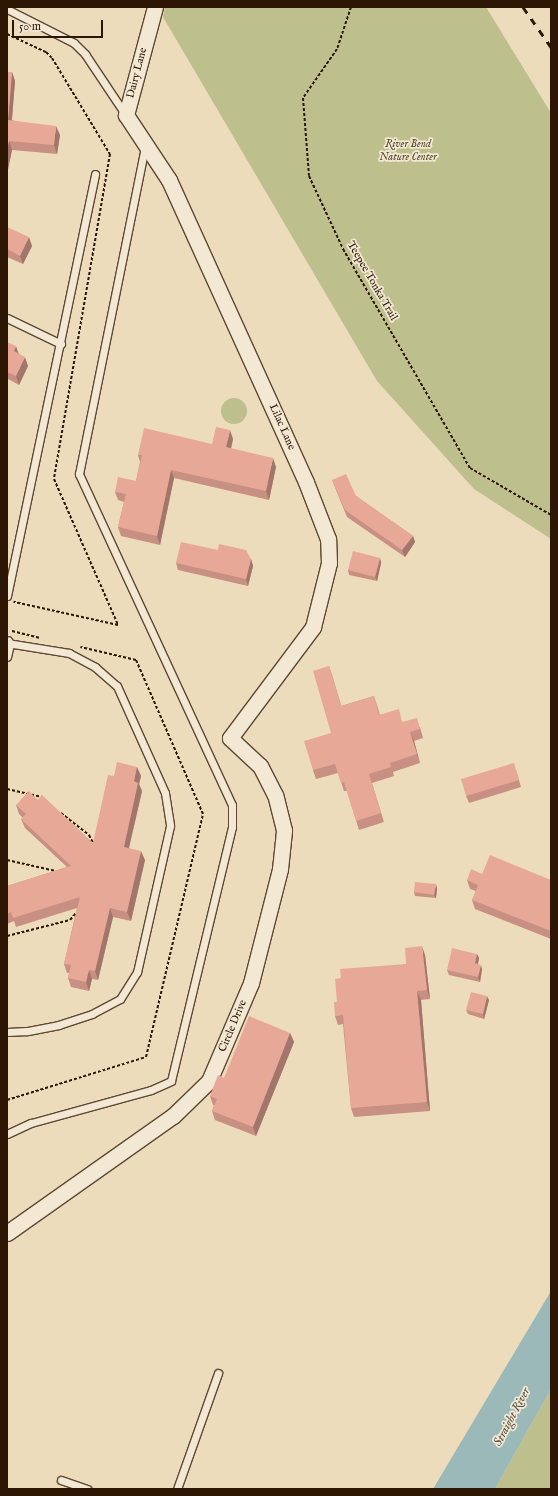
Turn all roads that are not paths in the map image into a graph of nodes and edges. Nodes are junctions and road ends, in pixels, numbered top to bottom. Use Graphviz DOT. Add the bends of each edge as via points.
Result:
graph roads {
  1 [pos="155,7"];
  2 [pos="7,9"];
  3 [pos="126,115"];
  4 [pos="146,145"];
  5 [pos="95,174"];
  6 [pos="7,318"];
  7 [pos="61,344"];
  8 [pos="7,596"];
  9 [pos="8,642"];
  10 [pos="7,657"];
  11 [pos="230,738"];
  12 [pos="7,1032"];
  13 [pos="7,1134"];
  14 [pos="7,1233"];
  15 [pos="218,1373"];
  16 [pos="61,1480"];
  17 [pos="87,1489"];
  18 [pos="177,1489"];
  1 -- 3 [label="street, Dairy Lane"];
  2 -- 3 [label="lane" via="74,43 85,54"];
  3 -- 4 [label="street, Lilac Lane"];
  4 -- 11 [label="street, Lilac Lane" via="169,180 306,482 328,539 329,563 312,628"];
  4 -- 13 [label="lane" via="79,474 232,805 232,827 171,1081 152,1090 31,1122"];
  5 -- 7 [label="lane"];
  6 -- 7 [label="lane"];
  7 -- 8 [label="lane"];
  9 -- 10 [label="lane"];
  9 -- 12 [label="lane" via="69,653 95,667 117,686 165,793 170,826 137,972 120,999 92,1014 59,1025"];
  11 -- 14 [label="street, Circle Drive" via="260,766 275,795 284,830 279,876 251,983 212,1074 173,1116"];
  15 -- 18 [label="lane"];
  16 -- 17 [label="lane"];
}
